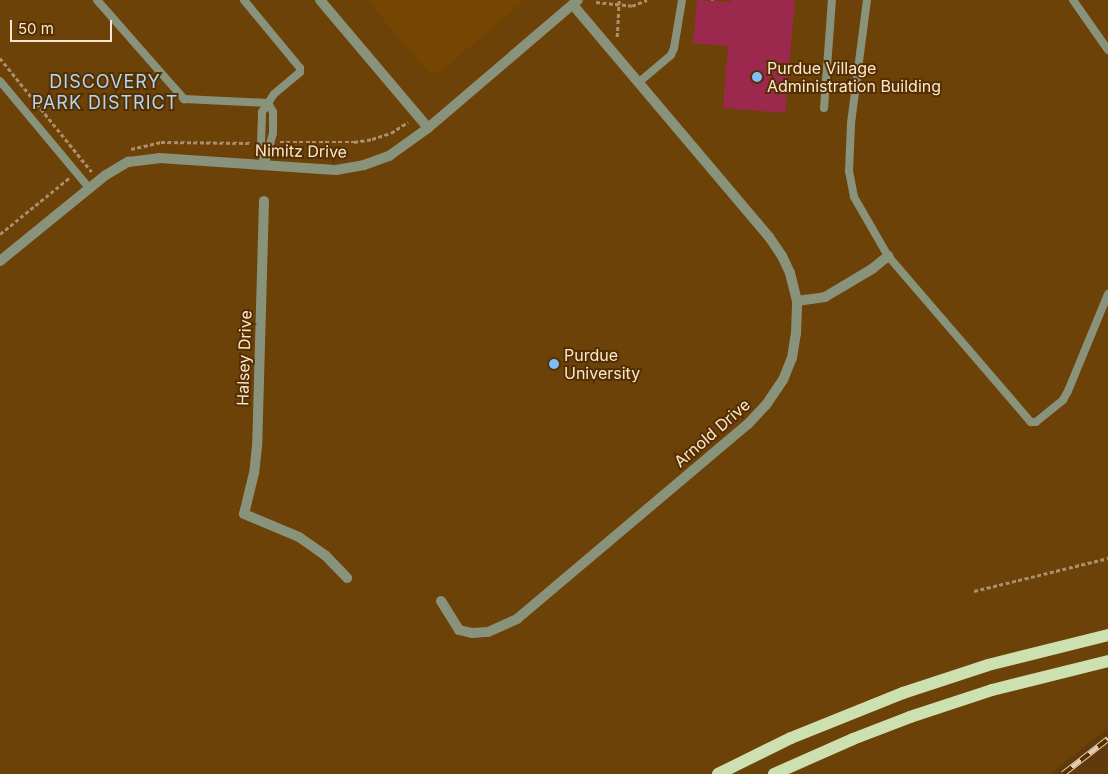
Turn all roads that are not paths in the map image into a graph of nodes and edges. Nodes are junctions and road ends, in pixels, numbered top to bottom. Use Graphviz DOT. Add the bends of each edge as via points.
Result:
graph roads {
  1 [pos="97,0"];
  2 [pos="244,0"];
  3 [pos="320,0"];
  4 [pos="682,0"];
  5 [pos="832,0"];
  6 [pos="866,0"];
  7 [pos="1073,0"];
  8 [pos="576,2"];
  9 [pos="1108,50"];
  10 [pos="0,81"];
  11 [pos="638,83"];
  12 [pos="268,103"];
  13 [pos="824,108"];
  14 [pos="428,128"];
  15 [pos="264,166"];
  16 [pos="86,184"];
  17 [pos="264,201"];
  18 [pos="888,256"];
  19 [pos="0,261"];
  20 [pos="1108,294"];
  21 [pos="797,301"];
  22 [pos="347,578"];
  23 [pos="441,602"];
  24 [pos="1108,635"];
  25 [pos="1108,661"];
  26 [pos="718,774"];
  27 [pos="774,774"];
  1 -- 12 [label="lane" via="184,99"];
  2 -- 12 [label="lane" via="300,68 300,72"];
  3 -- 14 [label="street"];
  4 -- 11 [label="lane" via="671,55"];
  5 -- 13 [label="lane"];
  6 -- 18 [label="lane" via="851,124 849,171 854,197"];
  7 -- 9 [label="lane"];
  8 -- 11 [label="street, Arnold Drive"];
  8 -- 14 [label="street, Nimitz Drive"];
  10 -- 16 [label="lane"];
  11 -- 21 [label="street, Arnold Drive" via="770,237 790,273"];
  12 -- 15 [label="lane" via="262,112"];
  12 -- 15 [label="lane" via="273,112 272,142"];
  14 -- 15 [label="street, Nimitz Drive" via="389,156 364,165 336,170"];
  15 -- 16 [label="street, Nimitz Drive" via="139,159"];
  16 -- 19 [label="street, Nimitz Drive"];
  17 -- 22 [label="street, Halsey Drive" via="257,446 244,514 299,537 325,555"];
  18 -- 20 [label="lane" via="1031,422 1036,422 1068,391"];
  18 -- 21 [label="street" via="872,270 825,297"];
  21 -- 23 [label="street, Arnold Drive" via="796,334 784,380 766,405 739,432 517,619 488,632 458,630"];
  24 -- 26 [label="main road" via="988,665 903,692 792,738"];
  25 -- 27 [label="main road" via="992,690 910,717"];
}
